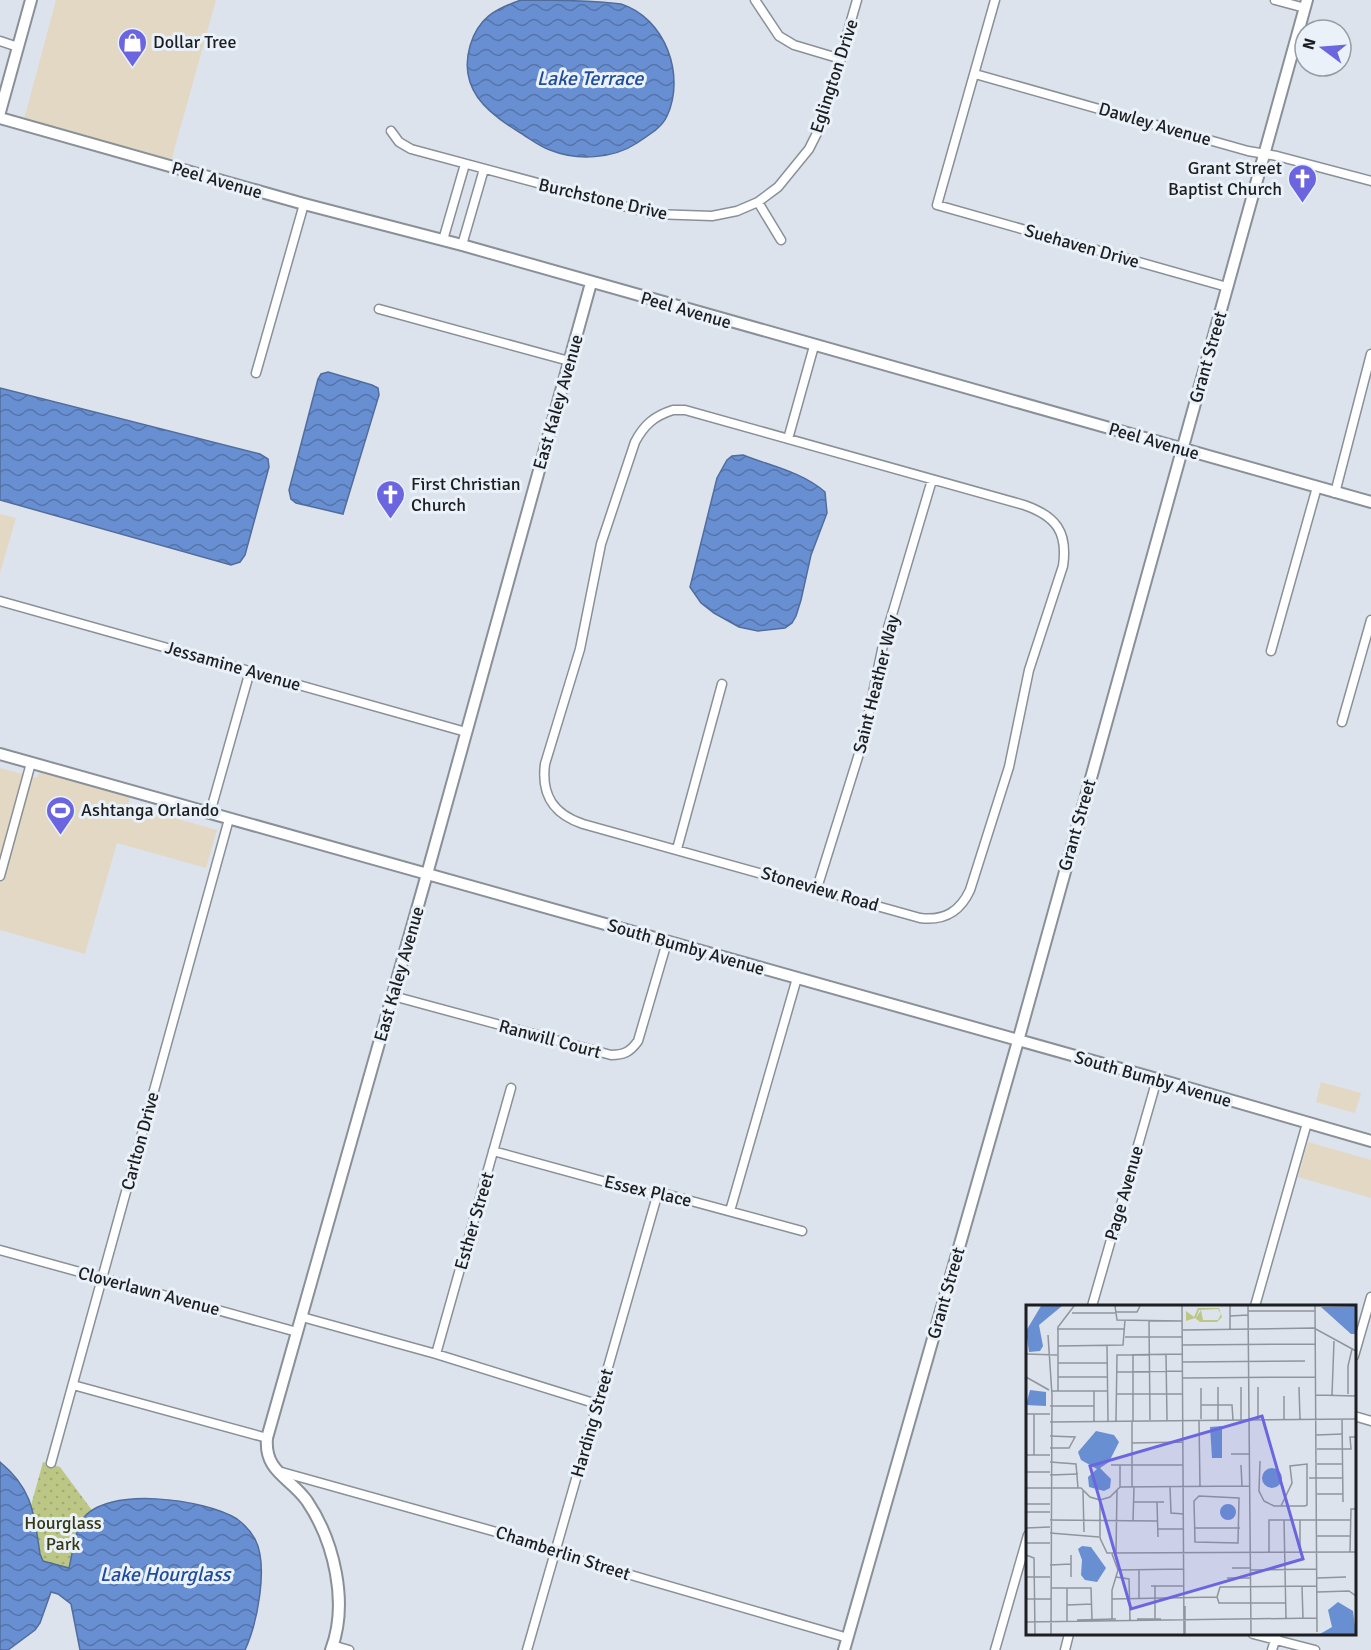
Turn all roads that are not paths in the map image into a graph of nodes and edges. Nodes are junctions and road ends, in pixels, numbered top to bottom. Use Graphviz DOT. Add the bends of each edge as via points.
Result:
graph roads {
  1 [pos="31,0"];
  2 [pos="755,0"];
  3 [pos="857,0"];
  4 [pos="995,0"];
  5 [pos="1275,0"];
  6 [pos="1306,4"];
  7 [pos="0,41"];
  8 [pos="18,47"];
  9 [pos="841,60"];
  10 [pos="975,74"];
  11 [pos="0,112"];
  12 [pos="0,118"];
  13 [pos="392,131"];
  14 [pos="1264,153"];
  15 [pos="465,164"];
  16 [pos="484,170"];
  17 [pos="1371,181"];
  18 [pos="758,202"];
  19 [pos="304,204"];
  20 [pos="443,240"];
  21 [pos="781,240"];
  22 [pos="462,245"];
  23 [pos="591,283"];
  24 [pos="1227,287"];
  25 [pos="379,309"];
  26 [pos="814,346"];
  27 [pos="1371,354"];
  28 [pos="569,361"];
  29 [pos="256,373"];
  30 [pos="788,439"];
  31 [pos="1182,449"];
  32 [pos="932,480"];
  33 [pos="1317,488"];
  34 [pos="1335,493"];
  35 [pos="1371,502"];
  36 [pos="0,601"];
  37 [pos="1371,620"];
  38 [pos="1271,651"];
  39 [pos="250,671"];
  40 [pos="723,684"];
  41 [pos="1342,722"];
  42 [pos="466,732"];
  43 [pos="0,754"];
  44 [pos="31,763"];
  45 [pos="210,813"];
  46 [pos="229,819"];
  47 [pos="677,849"];
  48 [pos="427,874"];
  49 [pos="0,876"];
  50 [pos="817,888"];
  51 [pos="667,942"];
  52 [pos="797,978"];
  53 [pos="393,996"];
  54 [pos="1018,1041"];
  55 [pos="1156,1079"];
  56 [pos="511,1088"];
  57 [pos="1307,1123"];
  58 [pos="1371,1142"];
  59 [pos="493,1151"];
  60 [pos="657,1196"];
  61 [pos="730,1211"];
  62 [pos="802,1231"];
  63 [pos="0,1250"];
  64 [pos="102,1278"];
  65 [pos="1371,1297"];
  66 [pos="1092,1305"];
  67 [pos="1255,1305"];
  68 [pos="302,1317"];
  69 [pos="297,1332"];
  70 [pos="1356,1349"];
  71 [pos="436,1354"];
  72 [pos="73,1385"];
  73 [pos="597,1404"];
  74 [pos="1356,1416"];
  75 [pos="1371,1420"];
  76 [pos="267,1438"];
  77 [pos="51,1463"];
  78 [pos="277,1471"];
  79 [pos="1026,1542"];
  80 [pos="555,1553"];
  81 [pos="1069,1635"];
  82 [pos="1261,1635"];
  83 [pos="1276,1637"];
  84 [pos="848,1638"];
  85 [pos="332,1648"];
  86 [pos="349,1650"];
  87 [pos="527,1650"];
  88 [pos="844,1650"];
  89 [pos="995,1650"];
  90 [pos="1065,1650"];
  91 [pos="1272,1650"];
  92 [pos="1315,1650"];
  1 -- 8 [label="street"];
  2 -- 9 [label="street" via="779,36"];
  3 -- 9 [label="street, Eglington Drive"];
  4 -- 10 [label="street"];
  5 -- 6 [label="street"];
  6 -- 14 [label="street, Grant Street"];
  7 -- 8 [label="street"];
  8 -- 11 [label="street"];
  9 -- 18 [label="street, Eglington Drive" via="821,125 809,148 778,187"];
  10 -- 14 [label="street, Dawley Avenue"];
  10 -- 24 [label="street, Suehaven Drive" via="937,205"];
  12 -- 19 [label="street, Peel Avenue"];
  13 -- 15 [label="street, Burchstone Drive" via="399,142 411,149"];
  14 -- 17 [label="street, Dawley Avenue"];
  14 -- 24 [label="street, Grant Street"];
  15 -- 16 [label="street, Burchstone Drive"];
  15 -- 20 [label="street"];
  16 -- 18 [label="street, Burchstone Drive" via="653,214 712,216 737,212"];
  16 -- 22 [label="street"];
  18 -- 21 [label="street"];
  19 -- 20 [label="street, Peel Avenue"];
  19 -- 29 [label="street"];
  20 -- 22 [label="street, Peel Avenue"];
  22 -- 23 [label="street, Peel Avenue"];
  23 -- 26 [label="street, Peel Avenue"];
  23 -- 28 [label="street, East Kaley Avenue"];
  24 -- 31 [label="street, Grant Street"];
  25 -- 28 [label="street"];
  26 -- 30 [label="street"];
  26 -- 31 [label="street, Peel Avenue"];
  27 -- 34 [label="street"];
  28 -- 42 [label="street, East Kaley Avenue"];
  30 -- 32 [label="street, Stoneview Road"];
  30 -- 47 [label="street, Stoneview Road" via="685,410 660,414 641,430 635,442 601,544 580,649 545,764 545,792 554,806 572,820"];
  31 -- 33 [label="street, Peel Avenue"];
  31 -- 54 [label="street, Grant Street"];
  32 -- 50 [label="street, Saint Heather Way" via="883,645 863,741"];
  32 -- 50 [label="street, Stoneview Road" via="1038,510 1058,526 1064,538 1063,566 1029,670 1009,767 970,890 956,910 933,919 920,918"];
  33 -- 34 [label="street, Peel Avenue"];
  33 -- 38 [label="street"];
  34 -- 35 [label="street, Peel Avenue"];
  36 -- 39 [label="street, Jessamine Avenue"];
  37 -- 41 [label="street"];
  39 -- 42 [label="street, Jessamine Avenue"];
  39 -- 45 [label="street"];
  40 -- 47 [label="street"];
  42 -- 48 [label="street, East Kaley Avenue"];
  43 -- 44 [label="street, South Bumby Avenue"];
  44 -- 45 [label="street, South Bumby Avenue"];
  44 -- 49 [label="street"];
  45 -- 46 [label="street, South Bumby Avenue"];
  46 -- 48 [label="street, South Bumby Avenue"];
  46 -- 64 [label="street, Carlton Drive"];
  47 -- 50 [label="street, Stoneview Road"];
  48 -- 51 [label="street, South Bumby Avenue"];
  48 -- 53 [label="street, East Kaley Avenue"];
  51 -- 52 [label="street, South Bumby Avenue"];
  51 -- 53 [label="street, Ranwill Court" via="638,1041 623,1055"];
  52 -- 54 [label="street, South Bumby Avenue"];
  52 -- 61 [label="street"];
  53 -- 68 [label="street, East Kaley Avenue"];
  54 -- 55 [label="street, South Bumby Avenue"];
  54 -- 84 [label="street, Grant Street"];
  55 -- 57 [label="street, South Bumby Avenue"];
  55 -- 66 [label="street, Page Avenue"];
  56 -- 59 [label="street, Esther Street"];
  57 -- 58 [label="street, South Bumby Avenue"];
  57 -- 67 [label="street"];
  59 -- 60 [label="street, Essex Place"];
  59 -- 71 [label="street, Esther Street"];
  60 -- 61 [label="street, Essex Place" via="669,1195"];
  60 -- 73 [label="street, Harding Street"];
  61 -- 62 [label="street, Essex Place"];
  63 -- 64 [label="street, Cloverlawn Avenue"];
  64 -- 69 [label="street, Cloverlawn Avenue"];
  64 -- 72 [label="street, Carlton Drive"];
  65 -- 70 [label="street"];
  68 -- 69 [label="street, East Kaley Avenue"];
  68 -- 71 [label="street"];
  69 -- 76 [label="street, East Kaley Avenue"];
  71 -- 73 [label="street"];
  72 -- 76 [label="street"];
  72 -- 77 [label="street, Carlton Drive"];
  73 -- 80 [label="street, Harding Street"];
  74 -- 75 [label="street"];
  76 -- 78 [label="street, East Kaley Avenue" via="269,1461"];
  78 -- 80 [label="street, Chamberlin Street" via="507,1535"];
  78 -- 85 [label="street, East Kaley Avenue" via="305,1498 332,1551 338,1615"];
  79 -- 89 [label="street"];
  80 -- 84 [label="street, Chamberlin Street"];
  80 -- 87 [label="street, Harding Street"];
  81 -- 90 [label="street"];
  82 -- 83 [label="street"];
  83 -- 91 [label="street"];
  83 -- 92 [label="street"];
  84 -- 88 [label="street, Grant Street"];
  85 -- 86 [label="street"];
}
